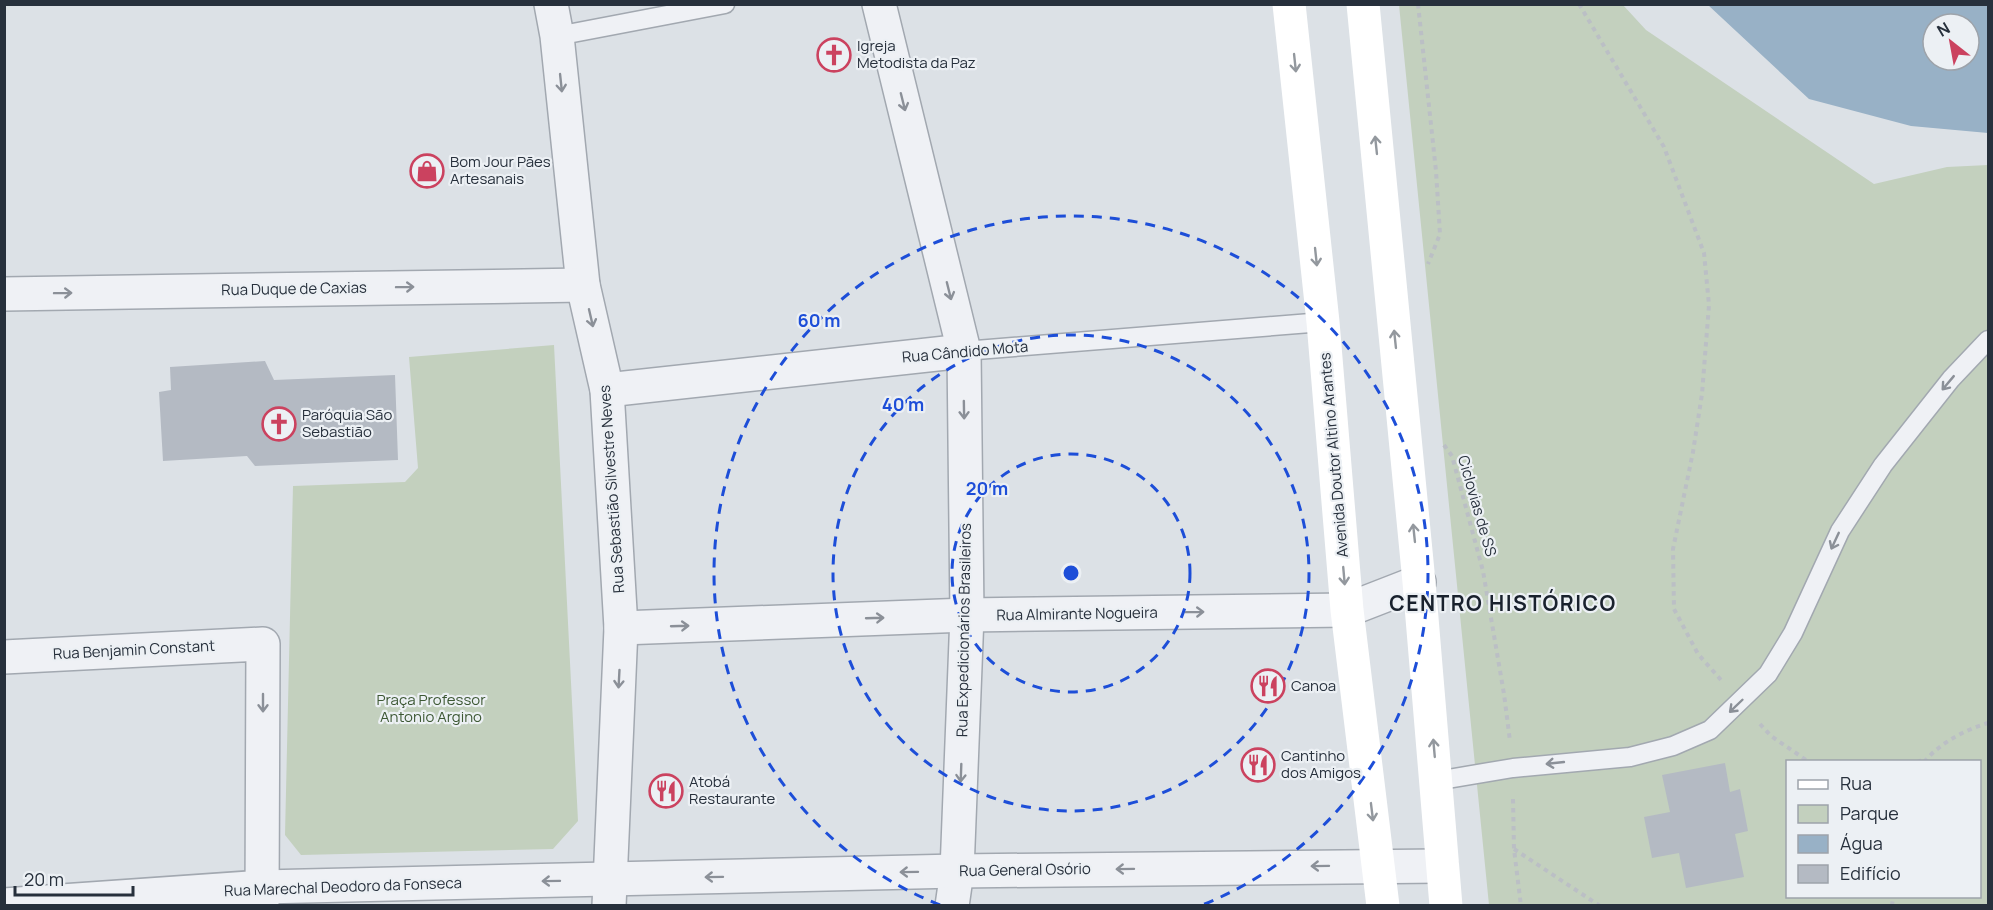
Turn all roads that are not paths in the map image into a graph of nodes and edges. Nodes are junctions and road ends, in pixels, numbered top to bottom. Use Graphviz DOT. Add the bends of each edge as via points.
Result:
graph roads {
  1 [pos="551,4"];
  2 [pos="725,4"];
  3 [pos="879,4"];
  4 [pos="1289,4"];
  5 [pos="1363,4"];
  6 [pos="556,36"];
  7 [pos="583,285"];
  8 [pos="4,294"];
  9 [pos="1323,322"];
  10 [pos="1989,340"];
  11 [pos="964,351"];
  12 [pos="607,390"];
  13 [pos="1419,582"];
  14 [pos="1347,610"];
  15 [pos="967,615"];
  16 [pos="621,628"];
  17 [pos="4,657"];
  18 [pos="1436,781"];
  19 [pos="1379,865"];
  20 [pos="1441,866"];
  21 [pos="957,871"];
  22 [pos="609,893"];
  23 [pos="262,896"];
  24 [pos="4,905"];
  25 [pos="952,906"];
  26 [pos="1383,906"];
  27 [pos="1446,906"];
  1 -- 6 [label="street, Rua Sebastião Silvestre Neves"];
  2 -- 6 [label="lane"];
  3 -- 11 [label="street, Rua Expedicionários Brasileiros, one-way"];
  4 -- 9 [label="main road, Avenida Doutor Altino Arantes, one-way"];
  13 -- 5 [label="main road, one-way"];
  6 -- 7 [label="street, Rua Sebastião Silvestre Neves, one-way"];
  8 -- 7 [label="street, Rua Duque de Caxias, one-way"];
  7 -- 12 [label="street, Rua Sebastião Silvestre Neves, one-way"];
  9 -- 11 [label="lane, Rua Cândido Mota"];
  9 -- 14 [label="main road, Avenida Doutor Altino Arantes, one-way"];
  10 -- 18 [label="lane, one-way" via="1951,379 1883,465 1840,531 1788,641 1768,674 1710,730 1673,746 1630,757 1513,768"];
  11 -- 12 [label="street, Rua Cândido Mota"];
  11 -- 15 [label="street, Rua Expedicionários Brasileiros, one-way"];
  12 -- 16 [label="street, Rua Sebastião Silvestre Neves"];
  13 -- 14 [label="street, Rua Almirante Nogueira"];
  18 -- 13 [label="main road, one-way"];
  15 -- 14 [label="street, Rua Almirante Nogueira, one-way"];
  14 -- 19 [label="main road, Avenida Doutor Altino Arantes, one-way"];
  16 -- 15 [label="street, Rua Almirante Nogueira, one-way"];
  15 -- 21 [label="street, Rua Expedicionários Brasileiros, one-way"];
  16 -- 22 [label="street, Rua Sebastião Silvestre Neves, one-way"];
  17 -- 23 [label="street, Rua Benjamin Constant, one-way" via="263,644"];
  18 -- 20 [label="main road"];
  19 -- 20 [label="street, Rua General Osório"];
  19 -- 21 [label="street, Rua General Osório, one-way"];
  19 -- 26 [label="main road, Avenida Doutor Altino Arantes"];
  20 -- 27 [label="main road"];
  21 -- 22 [label="street, Rua General Osório, one-way"];
  21 -- 25 [label="street, Rua Expedicionários Brasileiros"];
  22 -- 23 [label="street, Rua Marechal Deodoro da Fonseca, one-way"];
  23 -- 24 [label="street, Rua Marechal Deodoro da Fonseca"];
}
